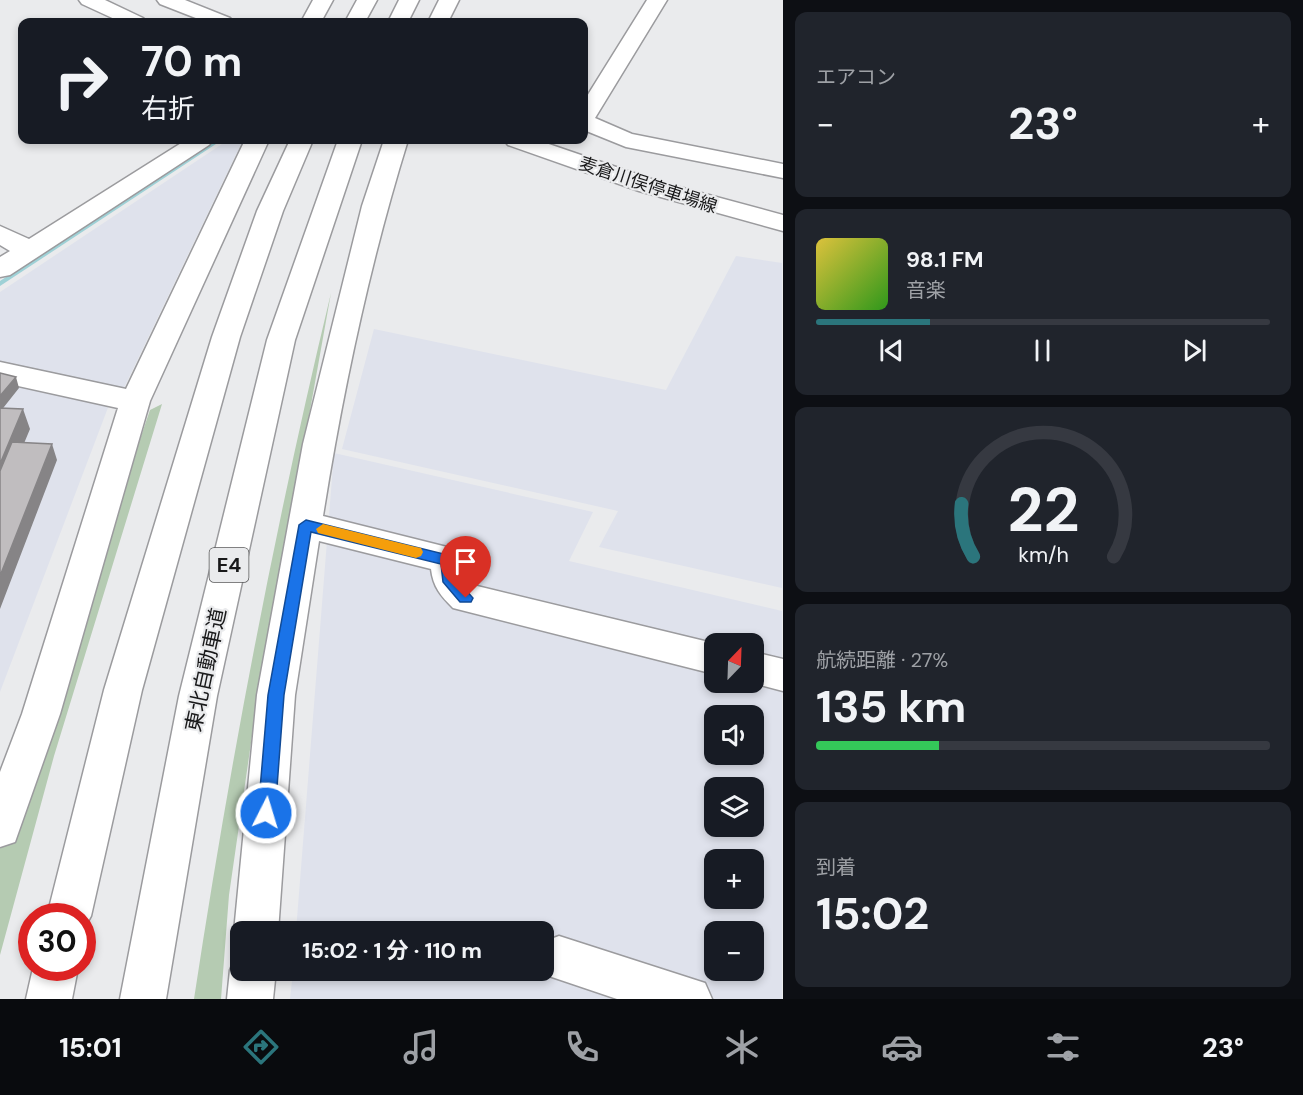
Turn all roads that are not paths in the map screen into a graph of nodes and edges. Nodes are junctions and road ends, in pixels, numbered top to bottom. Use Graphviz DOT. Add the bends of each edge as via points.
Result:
graph roads {
  1 [pos="89,0"];
  2 [pos="167,0"];
  3 [pos="323,0"];
  4 [pos="367,0"];
  5 [pos="409,0"];
  6 [pos="449,0"];
  7 [pos="657,0"];
  8 [pos="127,18"];
  9 [pos="214,18"];
  10 [pos="314,18"];
  11 [pos="358,18"];
  12 [pos="400,18"];
  13 [pos="440,18"];
  14 [pos="588,113"];
  15 [pos="588,122"];
  16 [pos="626,140"];
  17 [pos="195,144"];
  18 [pos="255,144"];
  19 [pos="299,144"];
  20 [pos="349,144"];
  21 [pos="395,144"];
  22 [pos="527,144"];
  23 [pos="783,171"];
  24 [pos="783,193"];
  25 [pos="783,224"];
  26 [pos="0,234"];
  27 [pos="29,250"];
  28 [pos="0,269"];
  29 [pos="0,372"];
  30 [pos="135,401"];
  31 [pos="306,525"];
  32 [pos="704,656"];
  33 [pos="764,671"];
  34 [pos="783,675"];
  35 [pos="0,828"];
  36 [pos="72,903"];
  37 [pos="257,921"];
  38 [pos="559,958"];
  39 [pos="53,981"];
  40 [pos="252,981"];
  41 [pos="49,999"];
  42 [pos="143,999"];
  43 [pos="250,999"];
  44 [pos="689,999"];
  1 -- 8 [label="main road"];
  2 -- 9 [label="main road"];
  3 -- 10 [label="main road"];
  4 -- 11 [label="main road"];
  5 -- 12 [label="main road"];
  6 -- 13 [label="main road"];
  7 -- 14 [label="main road"];
  15 -- 16 [label="main road"];
  16 -- 23 [label="main road"];
  16 -- 24 [label="main road"];
  17 -- 27 [label="main road"];
  18 -- 30 [label="main road"];
  19 -- 36 [label="main road" via="270,211 226,336 123,690"];
  20 -- 42 [label="main road, 東北自動車道 / E4" via="281,340 198,696"];
  21 -- 31 [label="main road" via="372,218 320,444"];
  22 -- 25 [label="main road, 麦倉川俣停車場線" via="712,206"];
  26 -- 27 [label="main road"];
  27 -- 28 [label="main road"];
  29 -- 30 [label="main road"];
  30 -- 35 [label="main road" via="41,714"];
  31 -- 32 [label="main road" via="447,560 450,582 466,598"];
  31 -- 37 [label="main road" via="276,695"];
  33 -- 34 [label="main road"];
  38 -- 44 [label="main road"];
  39 -- 41 [label="main road"];
  40 -- 43 [label="main road"];
}
